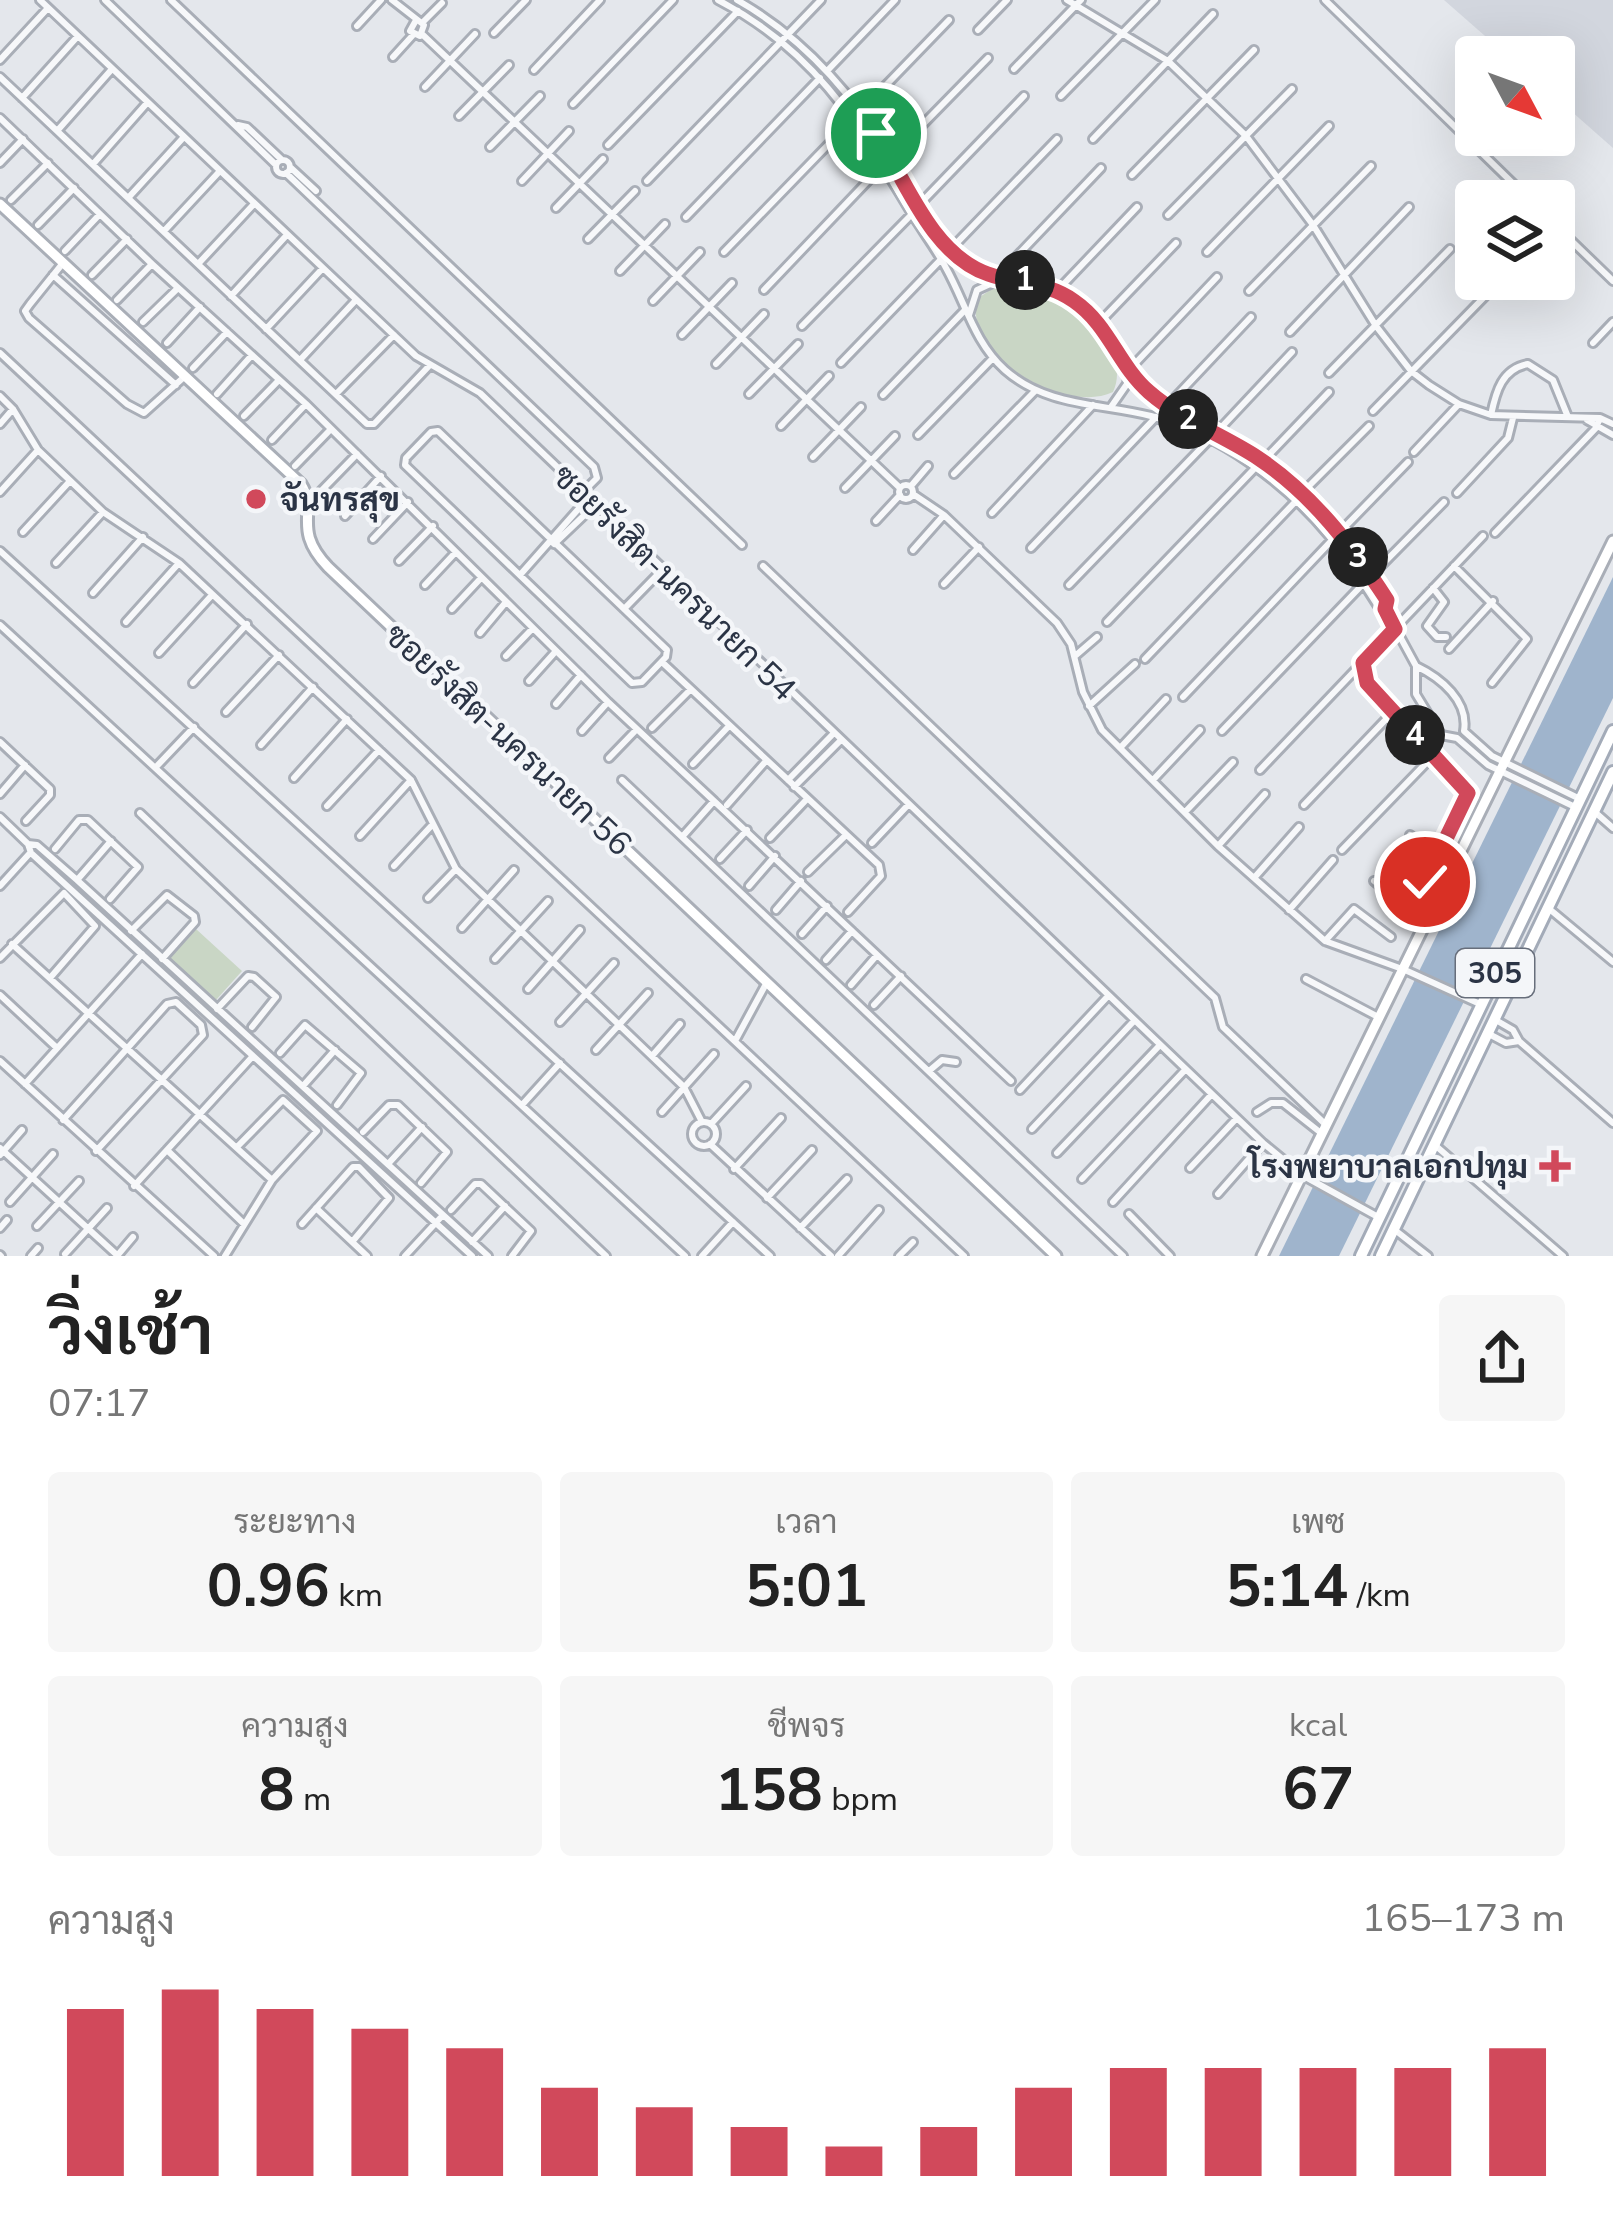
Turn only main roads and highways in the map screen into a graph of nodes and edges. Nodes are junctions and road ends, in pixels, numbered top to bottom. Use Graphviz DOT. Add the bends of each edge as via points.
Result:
graph roads {
  1 [pos="1613,731"];
  2 [pos="1612,776"];
  3 [pos="1404,1211"];
  4 [pos="1380,1216"];
  5 [pos="1394,1231"];
  6 [pos="1360,1256"];
  7 [pos="1381,1256"];
  1 -- 4 [label="main road, 305" via="1475,1002"];
  2 -- 3 [label="main road, 305"];
  3 -- 4 [label="main road"];
  3 -- 5 [label="main road, 305"];
  4 -- 5 [label="main road"];
  4 -- 6 [label="main road, 305"];
  5 -- 7 [label="main road, 305"];
}
